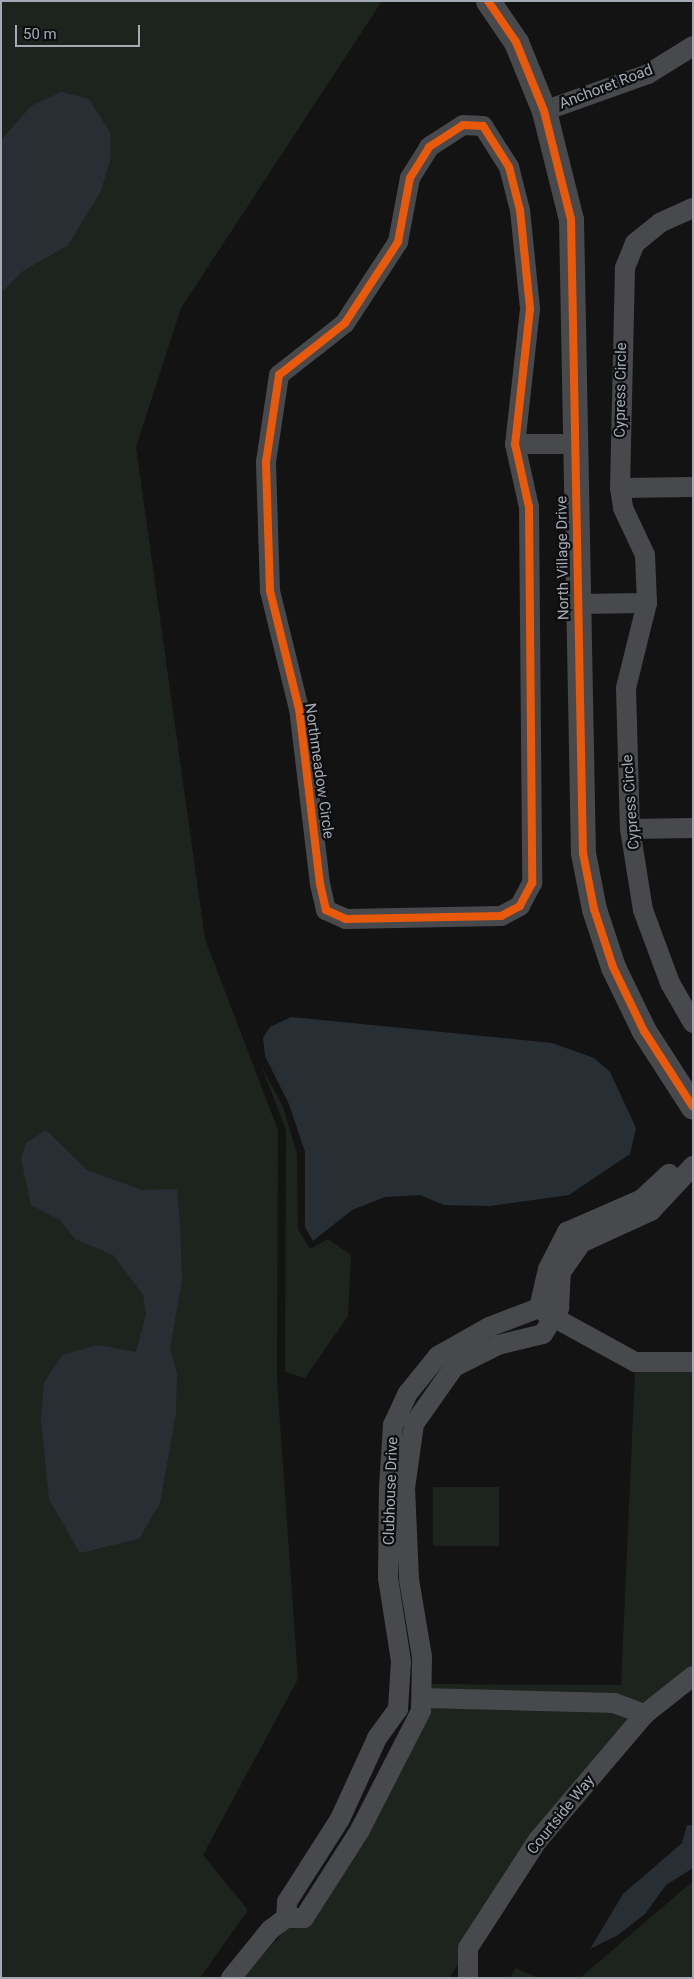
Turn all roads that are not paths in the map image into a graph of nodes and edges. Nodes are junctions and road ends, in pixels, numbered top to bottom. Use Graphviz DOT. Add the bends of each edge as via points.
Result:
graph roads {
  1 [pos="488,1"];
  2 [pos="693,46"];
  3 [pos="544,110"];
  4 [pos="693,208"];
  5 [pos="515,444"];
  6 [pos="575,444"];
  7 [pos="693,487"];
  8 [pos="620,488"];
  9 [pos="647,603"];
  10 [pos="577,604"];
  11 [pos="693,828"];
  12 [pos="630,829"];
  13 [pos="693,1023"];
  14 [pos="693,1106"];
  15 [pos="693,1154"];
  16 [pos="693,1166"];
  17 [pos="546,1314"];
  18 [pos="693,1362"];
  19 [pos="693,1676"];
  20 [pos="422,1698"];
  21 [pos="645,1714"];
  22 [pos="340,1819"];
  23 [pos="360,1830"];
  24 [pos="286,1918"];
  25 [pos="231,1978"];
  26 [pos="468,1978"];
  1 -- 3 [label="street, North Village Drive" via="516,42"];
  2 -- 3 [label="street, Anchoret Road" via="648,74"];
  3 -- 6 [label="street, North Village Drive" via="571,219"];
  4 -- 8 [label="street, Cypress Circle" via="660,223 635,243 625,268"];
  5 -- 5 [label="street, Northmeadow Circle" via="529,506 532,883 520,906 501,916 346,919 326,910 320,884 298,709 270,591 266,462 279,375 345,323 398,242 410,178 429,147 463,125 483,126 509,166 520,210 530,309"];
  5 -- 6 [label="street"];
  6 -- 10 [label="street, North Village Drive"];
  7 -- 8 [label="street"];
  8 -- 9 [label="street, Cypress Circle" via="623,508 645,555"];
  9 -- 10 [label="street"];
  9 -- 12 [label="street, Cypress Circle" via="626,688"];
  10 -- 14 [label="street, North Village Drive" via="579,802 594,909 613,967 644,1031"];
  11 -- 12 [label="street"];
  12 -- 13 [label="street, Cypress Circle" via="643,910 670,983"];
  15 -- 17 [label="street" via="642,1199 566,1232 548,1269"];
  16 -- 17 [label="street" via="651,1211 581,1243 561,1272 559,1308"];
  17 -- 18 [label="street" via="635,1362"];
  17 -- 20 [label="street, Clubhouse Drive" via="543,1334 498,1344 454,1367 414,1424 405,1488 409,1579 422,1657"];
  17 -- 22 [label="street, Clubhouse Drive" via="489,1327 438,1356 408,1393 393,1425 388,1578 401,1661 398,1709 377,1738"];
  19 -- 21 [label="street, Courtside Way"];
  20 -- 21 [label="street" via="614,1703"];
  20 -- 23 [label="street, Clubhouse Drive" via="421,1711"];
  21 -- 26 [label="street, Courtside Way" via="538,1840 468,1948"];
  22 -- 23 [label="street"];
  22 -- 24 [label="street, Clubhouse Drive" via="287,1902"];
  23 -- 24 [label="street, Clubhouse Drive" via="304,1918"];
  24 -- 25 [label="street, Clubhouse Drive" via="255,1945"];
}
